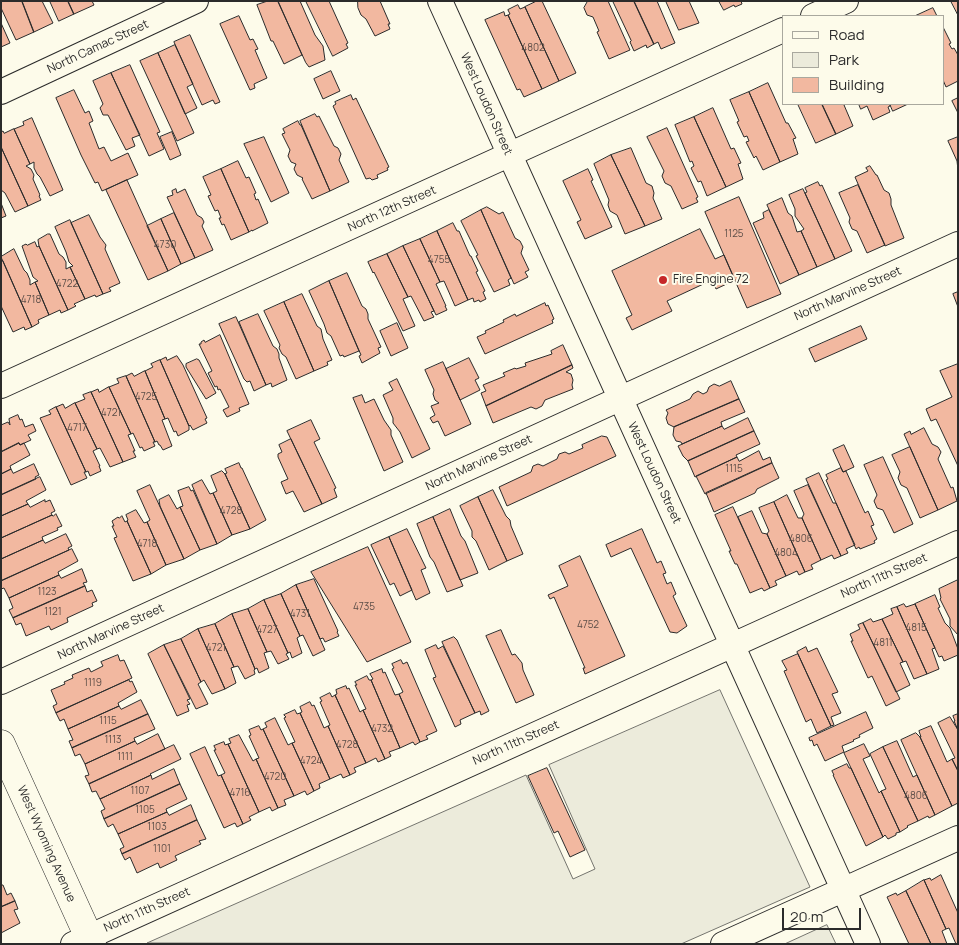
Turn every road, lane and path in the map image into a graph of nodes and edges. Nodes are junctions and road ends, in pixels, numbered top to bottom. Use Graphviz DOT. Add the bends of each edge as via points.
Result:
graph roads {
  1 [pos="196,1"];
  2 [pos="440,1"];
  3 [pos="846,1"];
  4 [pos="816,15"];
  5 [pos="782,30"];
  6 [pos="1,92"];
  7 [pos="509,156"];
  8 [pos="958,244"];
  9 [pos="1,386"];
  10 [pos="620,398"];
  11 [pos="958,543"];
  12 [pos="732,645"];
  13 [pos="1,682"];
  14 [pos="1,744"];
  15 [pos="958,838"];
  16 [pos="843,889"];
  17 [pos="84,941"];
  18 [pos="723,944"];
  19 [pos="868,944"];
  1 -- 6 [label="street, North Camac Street"];
  2 -- 7 [label="street, West Loudon Street"];
  3 -- 4 [label="street"];
  5 -- 7 [label="street, North 12th Street"];
  7 -- 9 [label="street, North 12th Street"];
  7 -- 10 [label="street, West Loudon Street"];
  8 -- 10 [label="street, North Marvine Street"];
  10 -- 12 [label="street, West Loudon Street"];
  10 -- 13 [label="street, North Marvine Street"];
  11 -- 12 [label="street, North 11th Street"];
  12 -- 16 [label="street, West Loudon Street"];
  12 -- 17 [label="street, North 11th Street"];
  14 -- 17 [label="street, West Wyoming Avenue"];
  15 -- 16 [label="street"];
  16 -- 18 [label="street"];
  16 -- 19 [label="street, West Loudon Street"];
}
